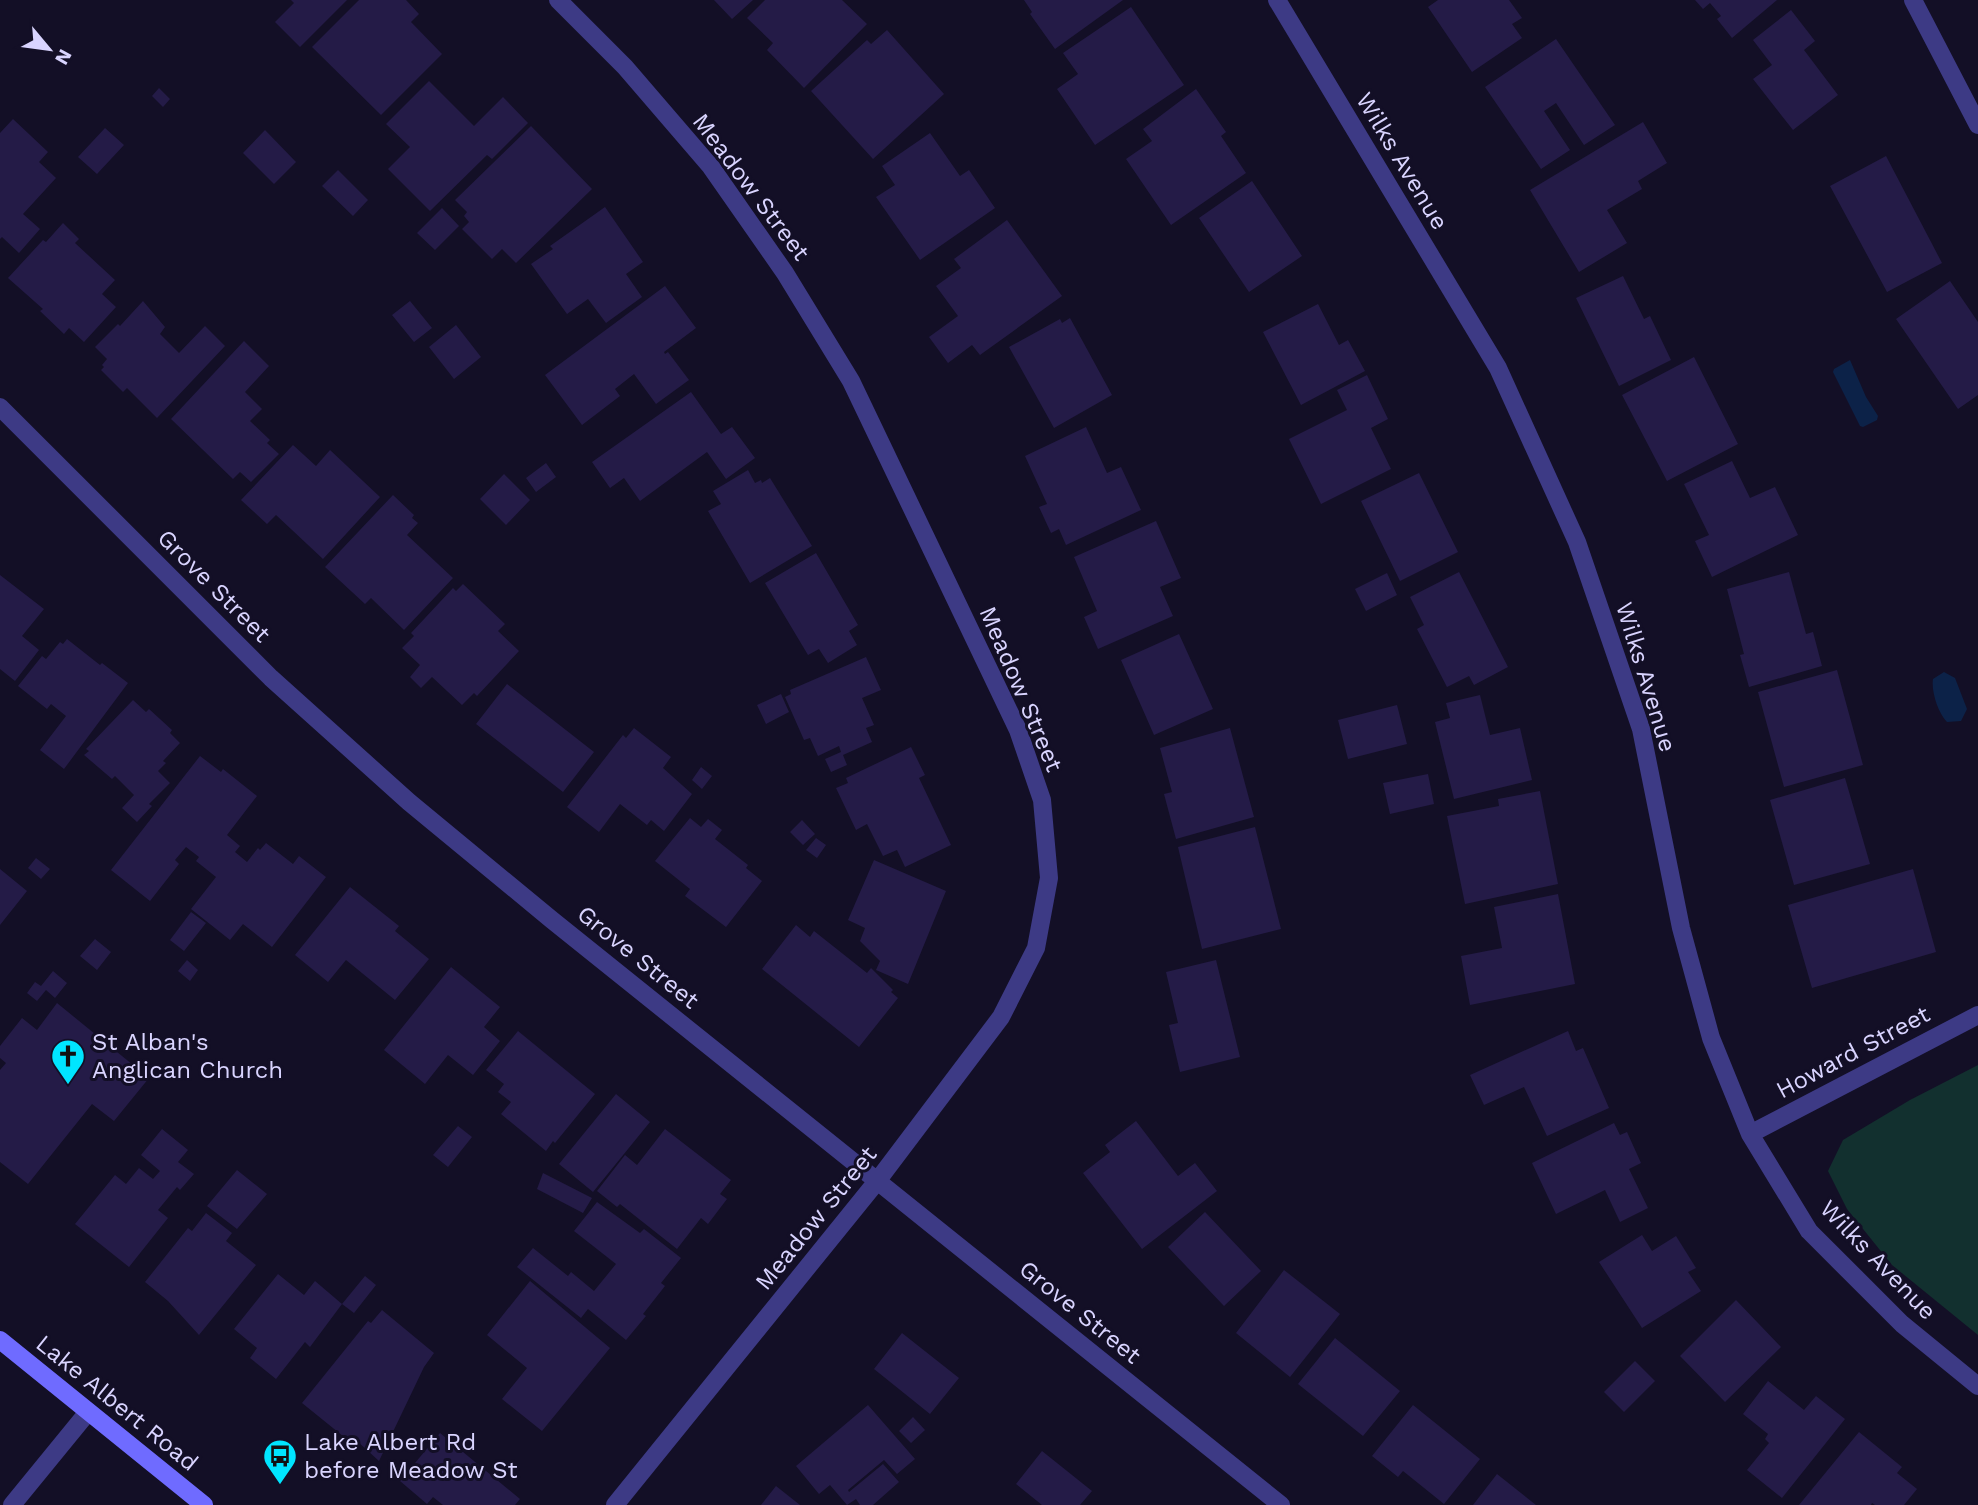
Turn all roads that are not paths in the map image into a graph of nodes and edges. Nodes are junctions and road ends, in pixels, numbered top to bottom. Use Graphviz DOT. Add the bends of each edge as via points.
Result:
graph roads {
  1 [pos="558,0"];
  2 [pos="1277,0"];
  3 [pos="1913,0"];
  4 [pos="1978,125"];
  5 [pos="0,407"];
  6 [pos="1978,1015"];
  7 [pos="1750,1134"];
  8 [pos="878,1180"];
  9 [pos="0,1340"];
  10 [pos="1978,1386"];
  11 [pos="88,1412"];
  12 [pos="12,1505"];
  13 [pos="204,1505"];
  14 [pos="615,1505"];
  15 [pos="1281,1505"];
  1 -- 8 [label="street, Meadow Street" via="625,67 711,167 785,273 851,381 1018,730 1042,800 1049,878 1036,948 1001,1017"];
  2 -- 7 [label="street, Wilks Avenue" via="1498,368 1577,542 1641,729 1681,928 1711,1038"];
  3 -- 4 [label="street"];
  5 -- 8 [label="street, Grove Street" via="271,678 409,802"];
  6 -- 7 [label="street, Howard Street"];
  7 -- 10 [label="street, Wilks Avenue" via="1809,1231 1902,1324"];
  8 -- 14 [label="street, Meadow Street"];
  8 -- 15 [label="street, Grove Street"];
  9 -- 11 [label="main road, Lake Albert Road"];
  11 -- 12 [label="street"];
  11 -- 13 [label="main road, Lake Albert Road"];
}
